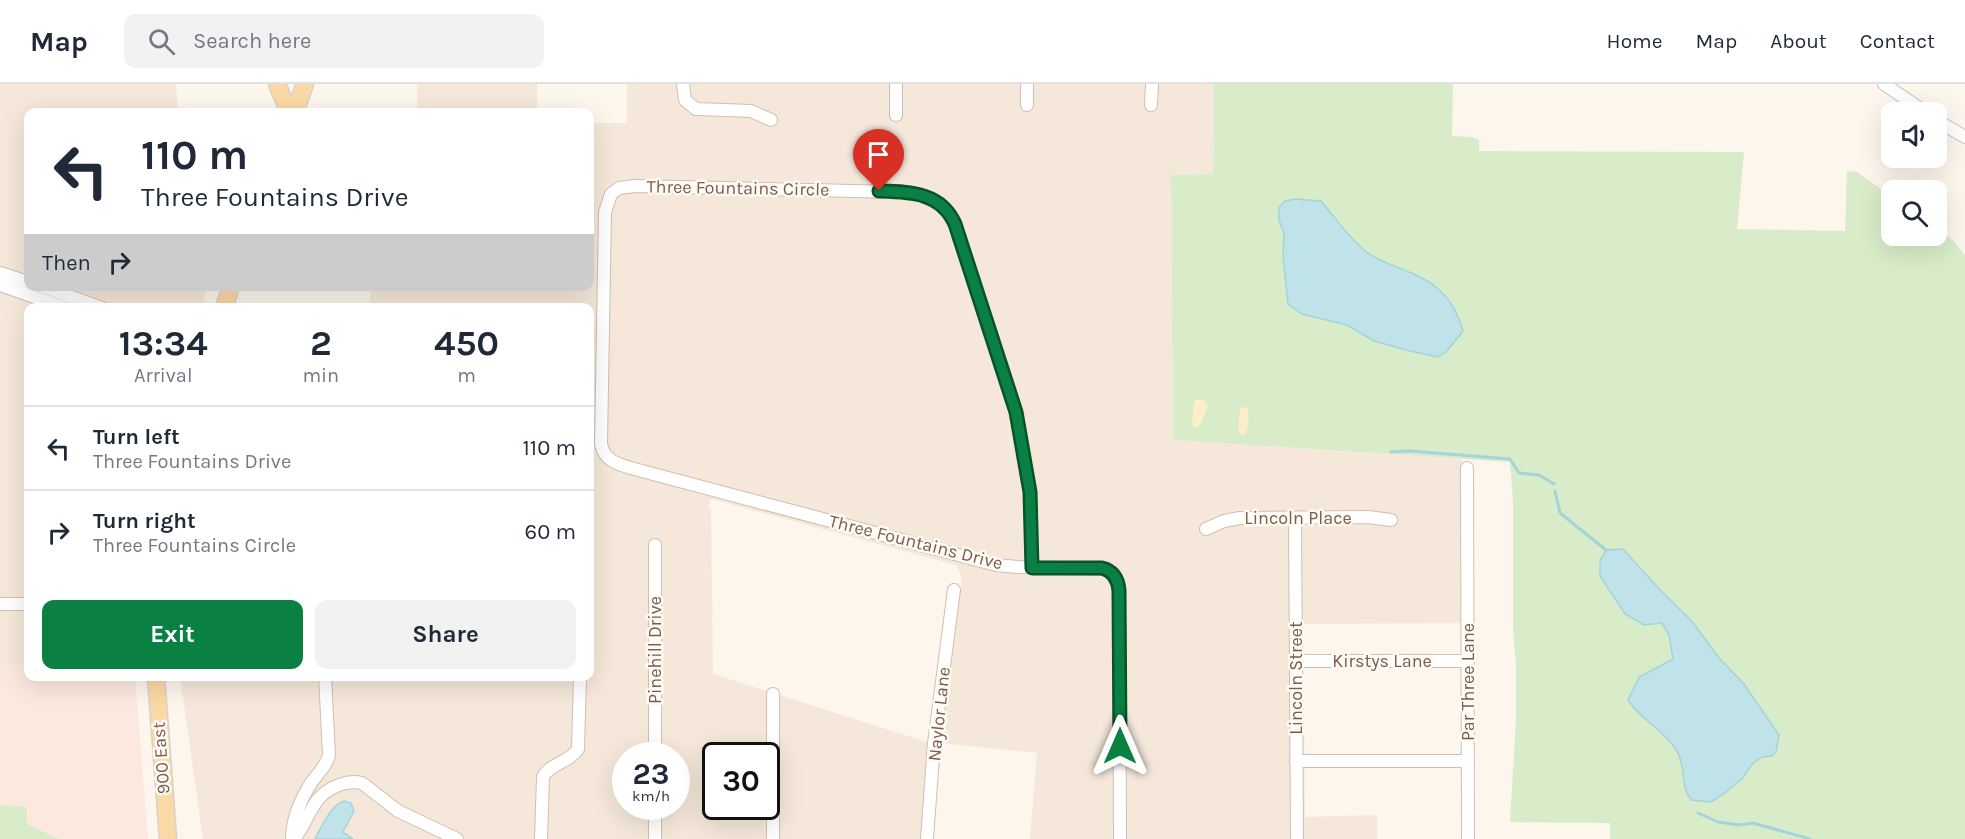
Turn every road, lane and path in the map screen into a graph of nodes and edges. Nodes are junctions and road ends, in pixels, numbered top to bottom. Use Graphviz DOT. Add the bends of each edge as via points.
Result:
graph roads {
  1 [pos="277,84"];
  2 [pos="305,84"];
  3 [pos="683,84"];
  4 [pos="896,84"];
  5 [pos="1027,84"];
  6 [pos="1152,84"];
  7 [pos="1884,84"];
  8 [pos="1910,102"];
  9 [pos="1027,105"];
  10 [pos="1152,105"];
  11 [pos="287,108"];
  12 [pos="296,108"];
  13 [pos="896,115"];
  14 [pos="771,120"];
  15 [pos="1947,126"];
  16 [pos="1965,137"];
  17 [pos="0,273"];
  18 [pos="24,281"];
  19 [pos="0,285"];
  20 [pos="55,291"];
  21 [pos="52,303"];
  22 [pos="88,303"];
  23 [pos="594,361"];
  24 [pos="603,361"];
  25 [pos="1467,468"];
  26 [pos="1295,518"];
  27 [pos="1392,520"];
  28 [pos="1206,529"];
  29 [pos="655,545"];
  30 [pos="1032,568"];
  31 [pos="954,590"];
  32 [pos="0,604"];
  33 [pos="24,604"];
  34 [pos="1296,660"];
  35 [pos="1468,660"];
  36 [pos="156,681"];
  37 [pos="326,681"];
  38 [pos="580,681"];
  39 [pos="773,694"];
  40 [pos="655,742"];
  41 [pos="1468,761"];
  42 [pos="1296,762"];
  43 [pos="655,820"];
  44 [pos="168,839"];
  45 [pos="293,839"];
  46 [pos="458,839"];
  47 [pos="542,839"];
  48 [pos="655,839"];
  49 [pos="773,839"];
  50 [pos="927,839"];
  51 [pos="1120,839"];
  52 [pos="1297,839"];
  53 [pos="1468,839"];
  1 -- 11 [label="main road"];
  2 -- 12 [label="main road"];
  3 -- 14 [label="street" via="684,100 696,109 751,111"];
  4 -- 13 [label="street"];
  5 -- 9 [label="street"];
  6 -- 10 [label="street"];
  7 -- 8 [label="street"];
  15 -- 16 [label="street"];
  17 -- 18 [label="street"];
  19 -- 21 [label="street"];
  20 -- 22 [label="street"];
  23 -- 24 [label="street"];
  24 -- 30 [label="street, Three Fountains Drive" via="601,444 606,457 613,462 964,557"];
  24 -- 30 [label="street, Three Fountains Circle" via="605,212 615,190 635,186 887,191 929,196 946,209 955,224 1012,398 1030,492"];
  25 -- 35 [label="street, Par Three Lane"];
  26 -- 27 [label="street, Lincoln Place"];
  26 -- 28 [label="street, Lincoln Place" via="1240,518"];
  26 -- 34 [label="street, Lincoln Street"];
  29 -- 40 [label="street, Pinehill Drive"];
  30 -- 51 [label="street, Three Fountains Drive" via="1102,568 1110,571 1118,582"];
  31 -- 50 [label="street, Naylor Lane" via="934,742"];
  32 -- 33 [label="street"];
  34 -- 35 [label="street, Kirstys Lane"];
  34 -- 42 [label="street, Lincoln Street"];
  35 -- 41 [label="street, Par Three Lane"];
  36 -- 44 [label="main road, 900 East"];
  37 -- 45 [label="street" via="329,755 302,800"];
  38 -- 47 [label="street" via="578,749 567,761 546,771 542,785"];
  39 -- 49 [label="street"];
  41 -- 42 [label="street, Par Three Lane"];
  41 -- 53 [label="street"];
  42 -- 52 [label="street, Lincoln Street"];
  43 -- 48 [label="street"];
  45 -- 46 [label="street" via="321,795 355,782 362,783 398,811"];
}
